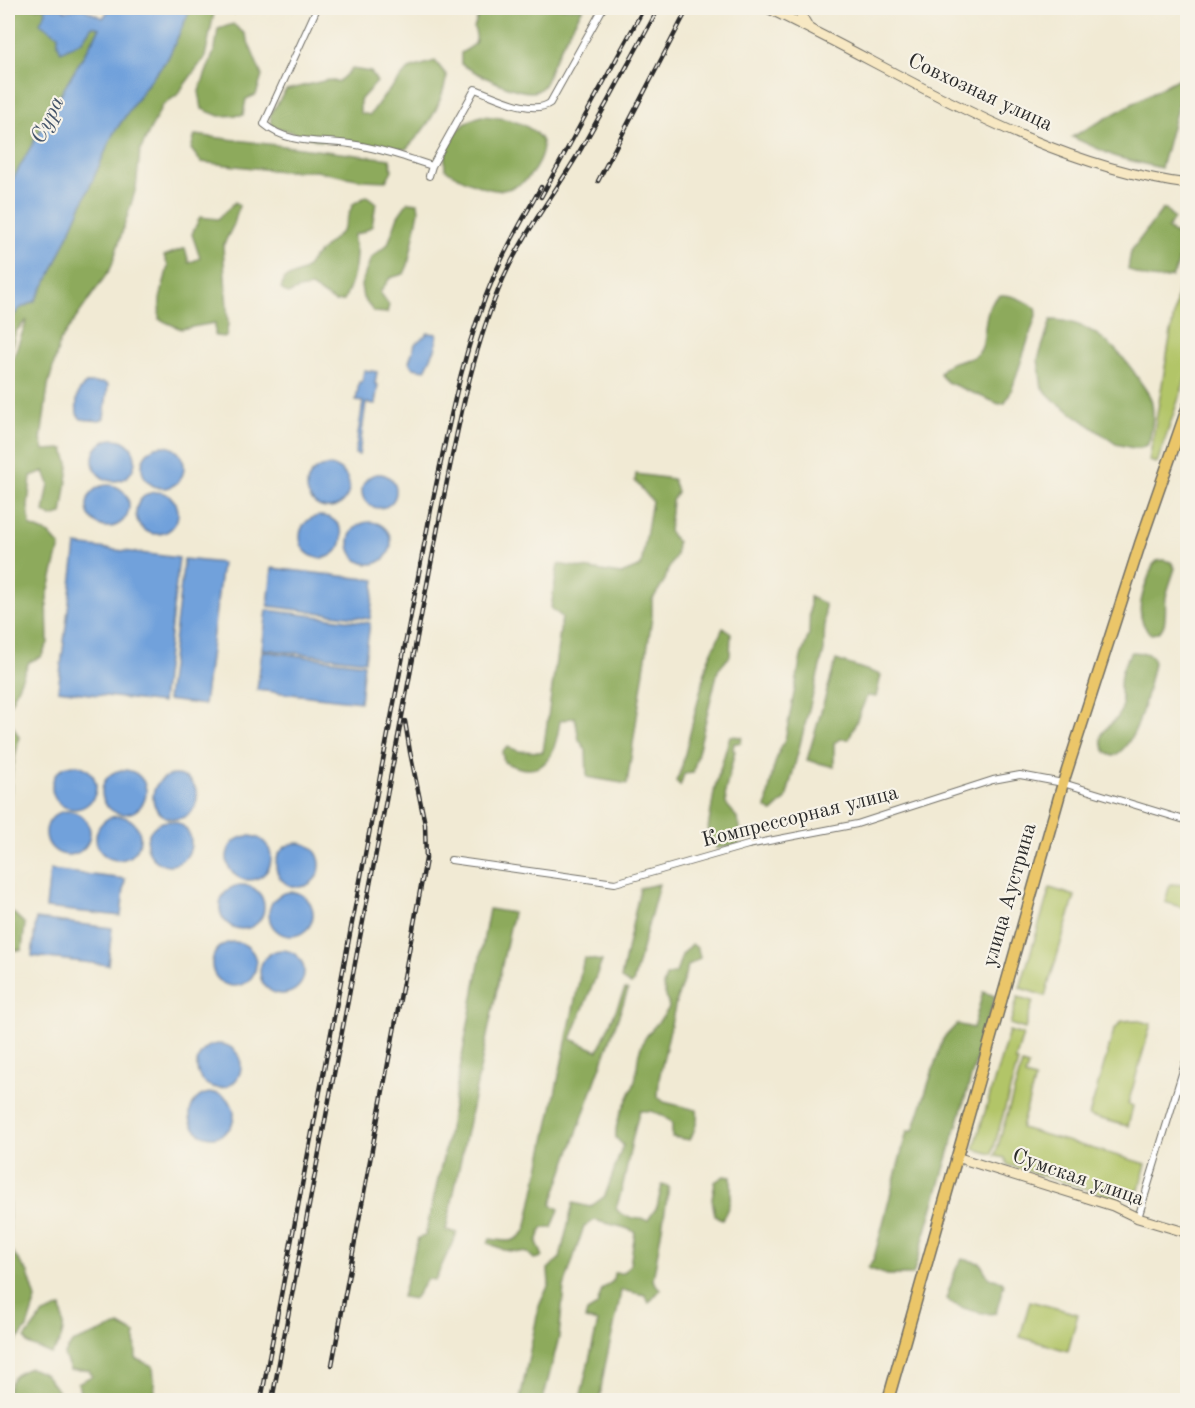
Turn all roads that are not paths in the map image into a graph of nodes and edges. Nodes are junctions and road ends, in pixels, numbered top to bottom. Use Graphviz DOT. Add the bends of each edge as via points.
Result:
graph roads {
  1 [pos="317,8"];
  2 [pos="603,8"];
  3 [pos="767,8"];
  4 [pos="797,8"];
  5 [pos="809,28"];
  6 [pos="432,166"];
  7 [pos="429,176"];
  8 [pos="1188,184"];
  9 [pos="1188,406"];
  10 [pos="1062,783"];
  11 [pos="1188,821"];
  12 [pos="451,860"];
  13 [pos="1188,1054"];
  14 [pos="956,1157"];
  15 [pos="1138,1218"];
  16 [pos="1188,1233"];
  17 [pos="888,1401"];
  1 -- 6 [label="street" via="264,124 301,141 351,144"];
  2 -- 6 [label="street" via="550,103 544,108 528,108 475,89"];
  3 -- 5 [label="main road, Совхозная улица"];
  4 -- 5 [label="main road"];
  5 -- 8 [label="main road, Совхозная улица" via="981,117 1065,152 1128,174"];
  6 -- 7 [label="street"];
  9 -- 10 [label="main road, улица Аустрина"];
  10 -- 11 [label="street, Компрессорная улица"];
  10 -- 12 [label="street, Компрессорная улица" via="1020,776 993,780 857,824 748,845 615,883"];
  10 -- 14 [label="main road, улица Аустрина"];
  13 -- 15 [label="street"];
  14 -- 15 [label="main road, Сумская улица" via="1113,1206"];
  14 -- 17 [label="main road, улица Аустрина"];
  15 -- 16 [label="main road, Сумская улица"];
}
